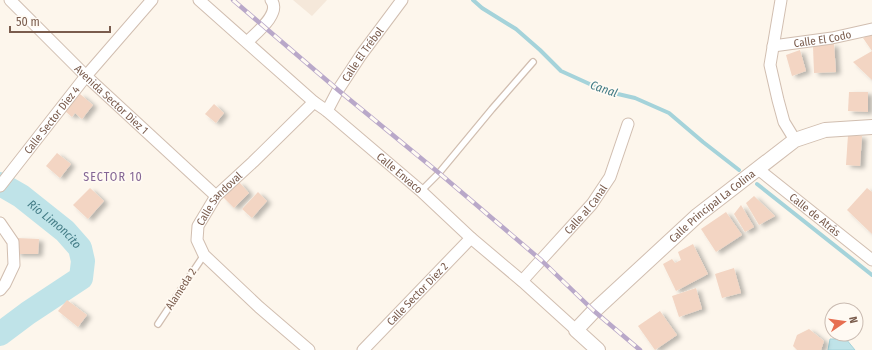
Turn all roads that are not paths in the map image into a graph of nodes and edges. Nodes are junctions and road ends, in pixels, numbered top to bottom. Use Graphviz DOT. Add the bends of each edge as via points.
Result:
graph roads {
  1 [pos="10,0"];
  2 [pos="152,0"];
  3 [pos="199,0"];
  4 [pos="271,0"];
  5 [pos="402,0"];
  6 [pos="782,0"];
  7 [pos="872,29"];
  8 [pos="247,42"];
  9 [pos="773,46"];
  10 [pos="533,62"];
  11 [pos="86,76"];
  12 [pos="314,102"];
  13 [pos="326,111"];
  14 [pos="628,124"];
  15 [pos="872,127"];
  16 [pos="795,140"];
  17 [pos="758,169"];
  18 [pos="0,186"];
  19 [pos="421,191"];
  20 [pos="216,196"];
  21 [pos="0,223"];
  22 [pos="471,238"];
  23 [pos="204,255"];
  24 [pos="872,260"];
  25 [pos="522,282"];
  26 [pos="0,290"];
  27 [pos="158,324"];
  28 [pos="576,330"];
  29 [pos="591,348"];
  30 [pos="309,350"];
  31 [pos="364,350"];
  1 -- 11 [label="street, Avenida Sector Diez 1"];
  2 -- 11 [label="street, Calle Sector Diez 4"];
  3 -- 8 [label="street, Calle Envaco"];
  4 -- 8 [label="street" via="274,10 270,18"];
  5 -- 13 [label="street, Calle El Trébol" via="361,55"];
  6 -- 9 [label="street"];
  7 -- 9 [label="street, Calle El Codo" via="832,38"];
  8 -- 12 [label="street, Calle Envaco"];
  9 -- 16 [label="street" via="770,64 778,100 784,122"];
  10 -- 19 [label="lane"];
  11 -- 18 [label="street, Calle Sector Diez 4"];
  11 -- 20 [label="street, Avenida Sector Diez 1"];
  12 -- 13 [label="street, Calle Envaco"];
  12 -- 20 [label="street, Calle Sandoval"];
  13 -- 19 [label="street, Calle Envaco"];
  14 -- 25 [label="street, Calle al Canal" via="610,177 592,204"];
  15 -- 16 [label="street, Calle Principal La Colina" via="825,130"];
  16 -- 17 [label="street, Calle Principal La Colina"];
  17 -- 24 [label="street, Calle de Atrás"];
  17 -- 28 [label="street, Calle Principal La Colina" via="698,215"];
  19 -- 22 [label="street, Calle Envaco"];
  20 -- 23 [label="street, Calle Sandoval" via="198,226 197,240"];
  21 -- 26 [label="street" via="13,242 14,265"];
  22 -- 25 [label="street, Calle Envaco"];
  22 -- 31 [label="street, Calle Sector Diez 2"];
  23 -- 27 [label="lane, Alameda 2"];
  23 -- 30 [label="street, Calle Sandoval"];
  25 -- 28 [label="street, Calle Envaco"];
  28 -- 29 [label="street, Calle Envaco"];
}
